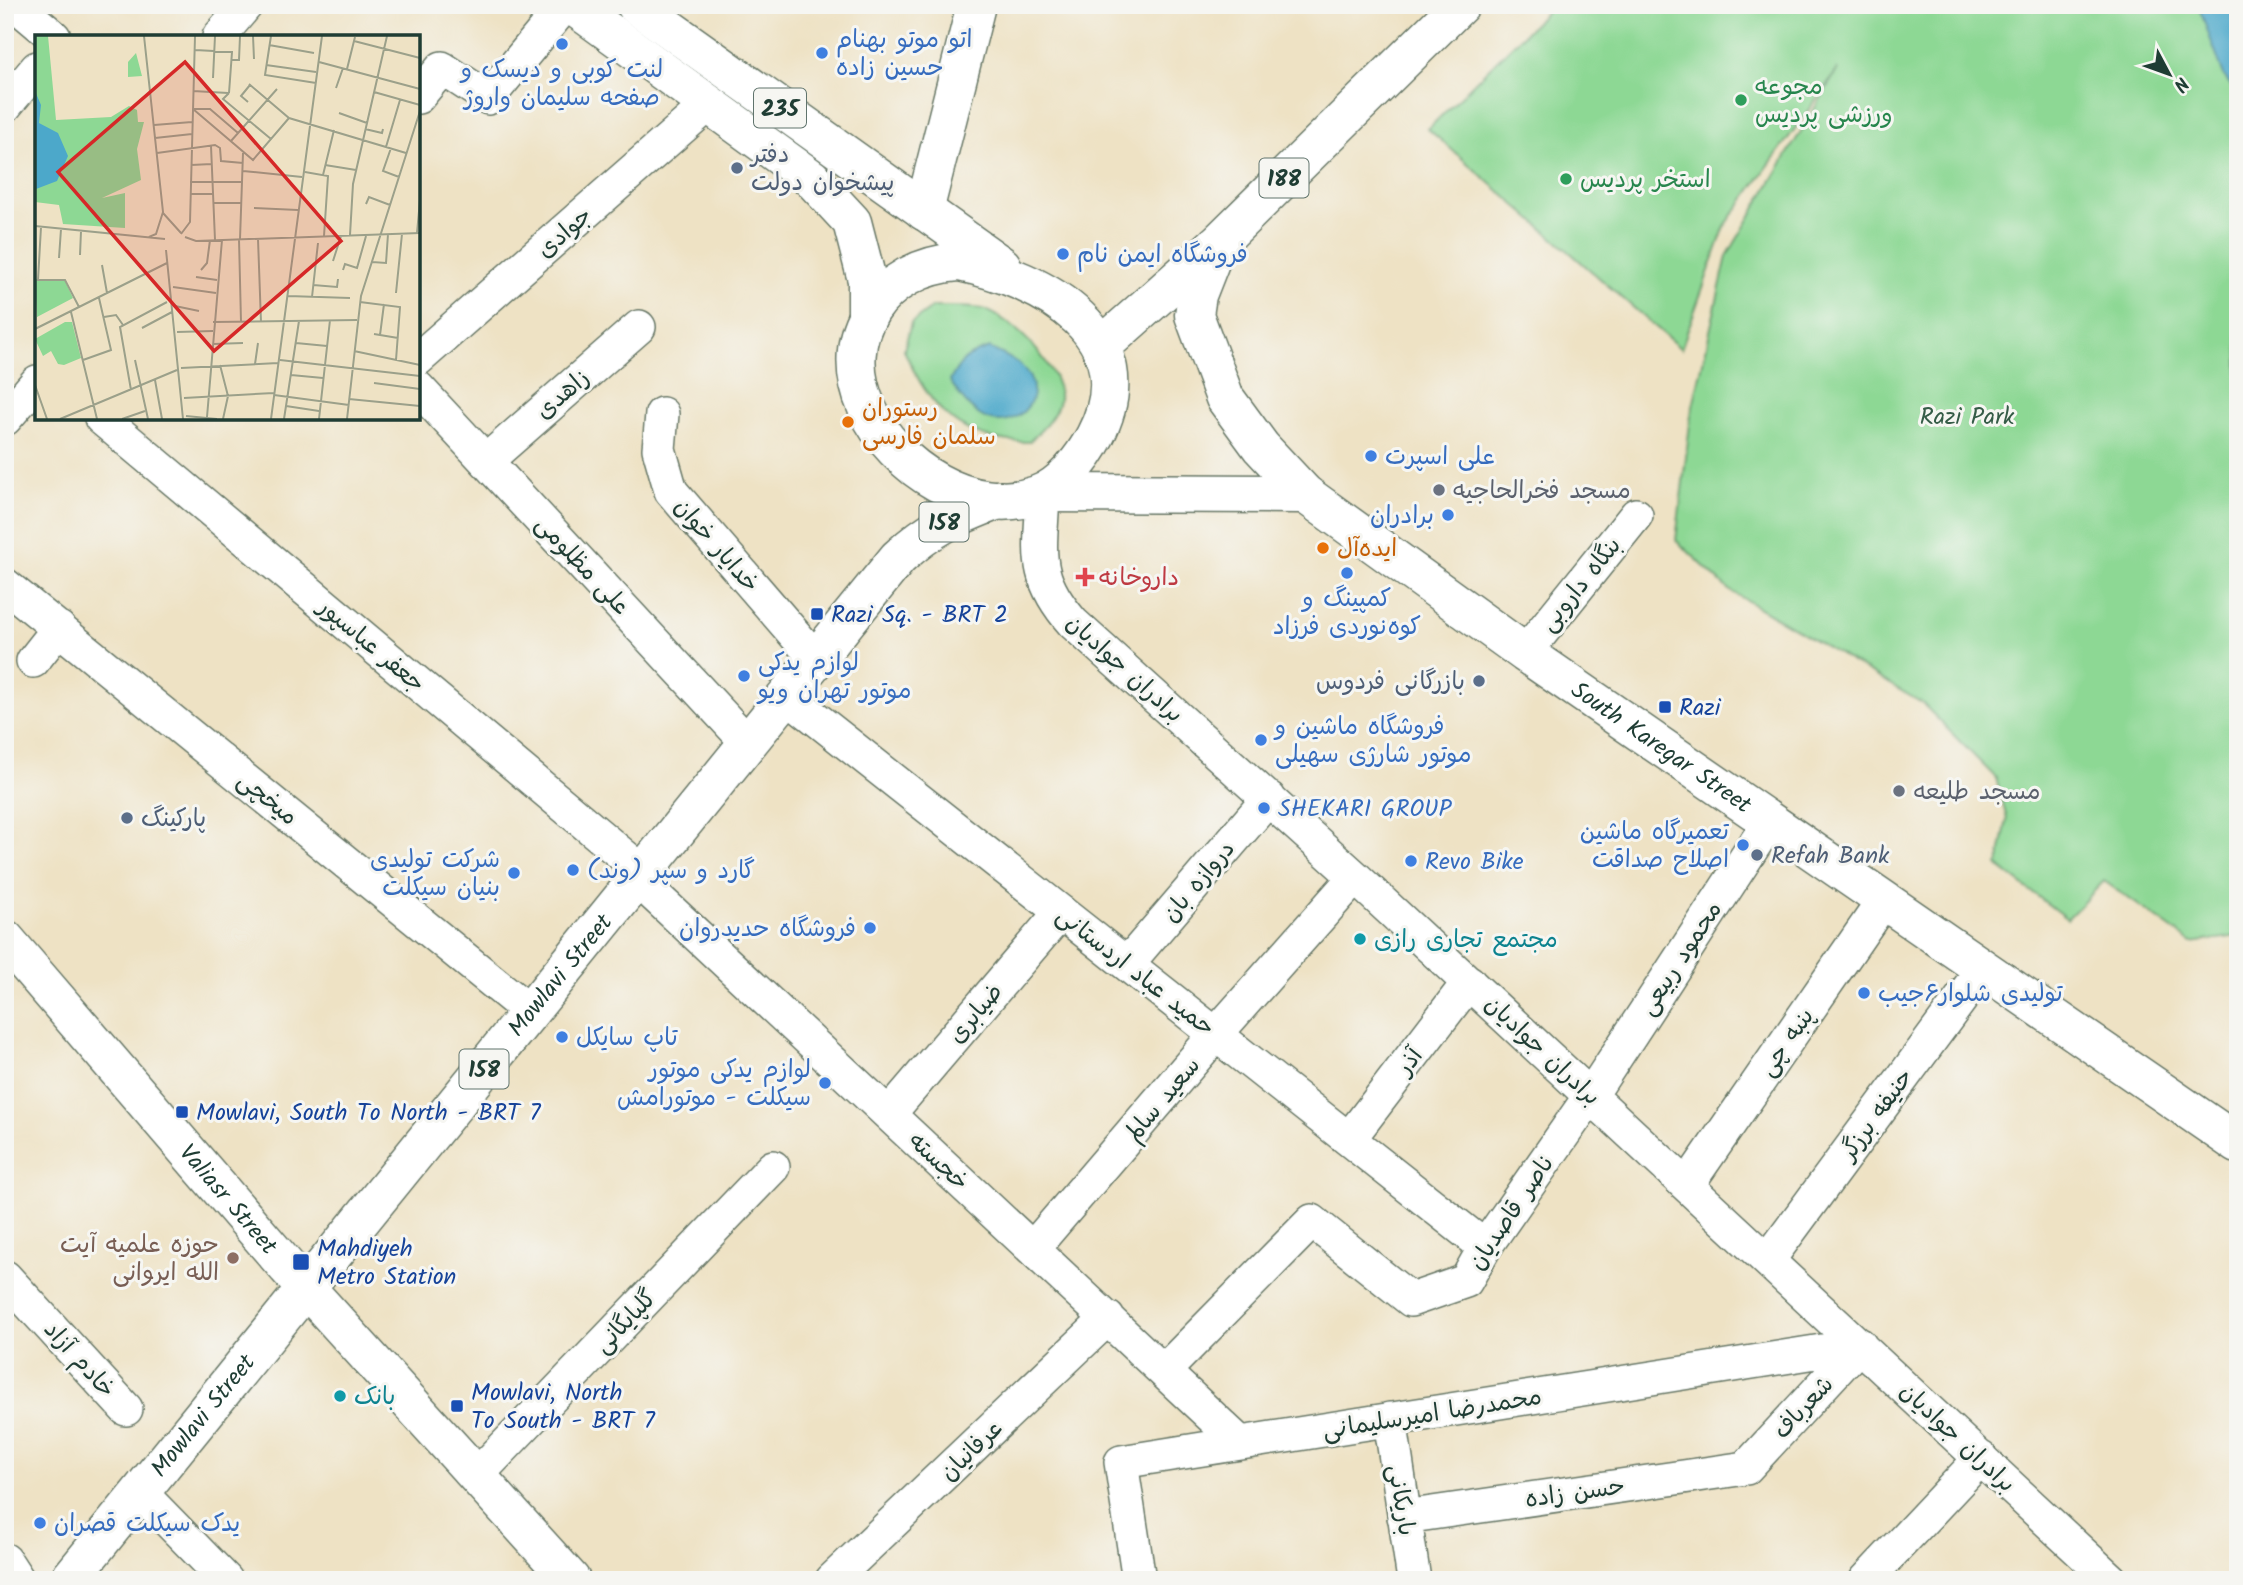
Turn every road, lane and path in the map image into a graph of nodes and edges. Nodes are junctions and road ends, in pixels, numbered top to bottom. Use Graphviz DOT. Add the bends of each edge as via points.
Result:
graph roads {
  1 [pos="16,5"];
  2 [pos="246,5"];
  3 [pos="565,5"];
  4 [pos="572,5"];
  5 [pos="636,5"];
  6 [pos="976,5"];
  7 [pos="1460,5"];
  8 [pos="52,35"];
  9 [pos="221,35"];
  10 [pos="35,70"];
  11 [pos="420,95"];
  12 [pos="709,104"];
  13 [pos="5,106"];
  14 [pos="924,211"];
  15 [pos="1217,244"];
  16 [pos="1019,278"];
  17 [pos="867,318"];
  18 [pos="639,327"];
  19 [pos="1102,346"];
  20 [pos="420,357"];
  21 [pos="35,384"];
  22 [pos="420,390"];
  23 [pos="662,414"];
  24 [pos="5,419"];
  25 [pos="104,420"];
  26 [pos="486,461"];
  27 [pos="1043,493"];
  28 [pos="1305,494"];
  29 [pos="998,500"];
  30 [pos="1636,514"];
  31 [pos="5,584"];
  32 [pos="59,628"];
  33 [pos="1525,653"];
  34 [pos="816,659"];
  35 [pos="33,661"];
  36 [pos="786,695"];
  37 [pos="748,743"];
  38 [pos="1269,798"];
  39 [pos="1770,821"];
  40 [pos="640,876"];
  41 [pos="1356,877"];
  42 [pos="1884,900"];
  43 [pos="1060,912"];
  44 [pos="5,939"];
  45 [pos="1127,964"];
  46 [pos="1983,969"];
  47 [pos="1469,982"];
  48 [pos="530,1012"];
  49 [pos="1216,1034"];
  50 [pos="1591,1095"];
  51 [pos="890,1114"];
  52 [pos="1349,1139"];
  53 [pos="2238,1144"];
  54 [pos="774,1167"];
  55 [pos="1688,1184"];
  56 [pos="1485,1247"];
  57 [pos="1033,1248"];
  58 [pos="1769,1259"];
  59 [pos="5,1277"];
  60 [pos="306,1288"];
  61 [pos="1108,1318"];
  62 [pos="1860,1345"];
  63 [pos="1164,1371"];
  64 [pos="126,1409"];
  65 [pos="1390,1419"];
  66 [pos="1240,1443"];
  67 [pos="1982,1458"];
  68 [pos="1746,1468"];
  69 [pos="478,1474"];
  70 [pos="140,1492"];
  71 [pos="1405,1517"];
  72 [pos="5,1560"];
  73 [pos="18,1580"];
  74 [pos="69,1580"];
  75 [pos="226,1580"];
  76 [pos="571,1580"];
  77 [pos="832,1580"];
  78 [pos="1139,1580"];
  79 [pos="1414,1580"];
  80 [pos="1866,1580"];
  81 [pos="2111,1580"];
  1 -- 8 [label="street"];
  2 -- 9 [label="street"];
  3 -- 11 [label="street" via="488,98 442,68"];
  4 -- 12 [label="main road, 235"];
  5 -- 14 [label="main road, 235"];
  6 -- 14 [label="main road"];
  7 -- 15 [label="main road, 188"];
  10 -- 13 [label="street"];
  12 -- 17 [label="main road, 235" via="812,179 852,222 867,280"];
  12 -- 20 [label="street, جوادی"];
  14 -- 16 [label="main road, 235"];
  15 -- 19 [label="main road, 188"];
  15 -- 28 [label="main road, South Karegar Street" via="1194,315 1225,398 1261,447"];
  16 -- 17 [label="main road" via="959,262 938,263 888,287"];
  16 -- 19 [label="main road" via="1066,306"];
  17 -- 29 [label="main road" via="857,358 859,378 866,406 880,431 928,476 963,495"];
  18 -- 26 [label="street, زاهدی"];
  19 -- 27 [label="main road" via="1109,367 1108,407 1078,464"];
  21 -- 24 [label="street"];
  22 -- 26 [label="street, علی مظلومی"];
  23 -- 34 [label="street, خدایار خوان" via="659,449 671,491 705,550"];
  25 -- 40 [label="street, جعفر عباسپور"];
  26 -- 37 [label="street, علی مظلومی"];
  27 -- 28 [label="main road"];
  27 -- 29 [label="main road"];
  27 -- 38 [label="street, برادران جوادیان" via="1040,565 1054,602"];
  28 -- 33 [label="main road, South Karegar Street"];
  29 -- 34 [label="main road, Mowlavi Street / 158" via="925,533 898,558"];
  30 -- 33 [label="street, بنگاه داروبی"];
  31 -- 32 [label="street, میخچی"];
  32 -- 35 [label="street"];
  32 -- 48 [label="street, میخچی"];
  33 -- 39 [label="main road, South Karegar Street"];
  34 -- 36 [label="main road, Mowlavi Street / 158"];
  36 -- 37 [label="main road, Mowlavi Street / 158"];
  36 -- 43 [label="street, حمید عباد اردستانی"];
  37 -- 40 [label="main road, Mowlavi Street / 158"];
  38 -- 41 [label="street, برادران جوادیان"];
  38 -- 45 [label="street, دروازه بان"];
  39 -- 42 [label="main road, South Karegar Street"];
  39 -- 50 [label="street, محمود ربیعی"];
  40 -- 48 [label="main road, Mowlavi Street / 158"];
  40 -- 51 [label="street, خجسته"];
  41 -- 47 [label="street, برادران جوادیان"];
  41 -- 49 [label="street, سعید سالم"];
  42 -- 46 [label="main road, South Karegar Street"];
  42 -- 55 [label="street, پنبه چی"];
  43 -- 45 [label="street, حمید عباد اردستانی"];
  43 -- 51 [label="street, ضیابری"];
  44 -- 60 [label="main road, Valiasr Street"];
  45 -- 49 [label="street, حمید عباد اردستانی"];
  46 -- 53 [label="main road, South Karegar Street"];
  46 -- 58 [label="street, حنیفه برزگر"];
  47 -- 50 [label="street, برادران جوادیان"];
  47 -- 52 [label="street, آذر"];
  48 -- 60 [label="main road, Mowlavi Street / 158"];
  49 -- 52 [label="street, حمید عباد اردستانی"];
  49 -- 57 [label="street, سعید سالم"];
  50 -- 55 [label="street, برادران جوادیان"];
  50 -- 56 [label="street, ناصر قاصدیان"];
  51 -- 57 [label="street, خجسته"];
  52 -- 56 [label="street, حمید عباد اردستانی"];
  54 -- 69 [label="street, گلپایگانی"];
  55 -- 58 [label="street, برادران جوادیان"];
  56 -- 63 [label="street, ناصر قاصدیان" via="1466,1281 1411,1300 1312,1221"];
  57 -- 61 [label="street, خجسته"];
  58 -- 62 [label="street, برادران جوادیان"];
  59 -- 64 [label="street, خادم آزاد"];
  60 -- 69 [label="main road, Valiasr Street"];
  60 -- 70 [label="main road, Mowlavi Street / 158"];
  61 -- 63 [label="street, خجسته"];
  61 -- 77 [label="street, عرفانیان"];
  62 -- 65 [label="street, محمدرضا امیرسلیمانی"];
  62 -- 67 [label="street, برادران جوادیان"];
  62 -- 68 [label="street, شعرباف"];
  63 -- 66 [label="street, خجسته"];
  65 -- 66 [label="street, محمدرضا امیرسلیمانی"];
  65 -- 71 [label="street, باریکانی"];
  66 -- 78 [label="street, محمدرضا امیرسلیمانی" via="1121,1462"];
  67 -- 80 [label="street"];
  67 -- 81 [label="street, برادران جوادیان"];
  68 -- 71 [label="street, حسن زاده"];
  69 -- 76 [label="main road, Valiasr Street"];
  70 -- 74 [label="main road, Mowlavi Street / 158"];
  70 -- 75 [label="street"];
  71 -- 79 [label="street, باریکانی"];
  72 -- 73 [label="street"];
}
